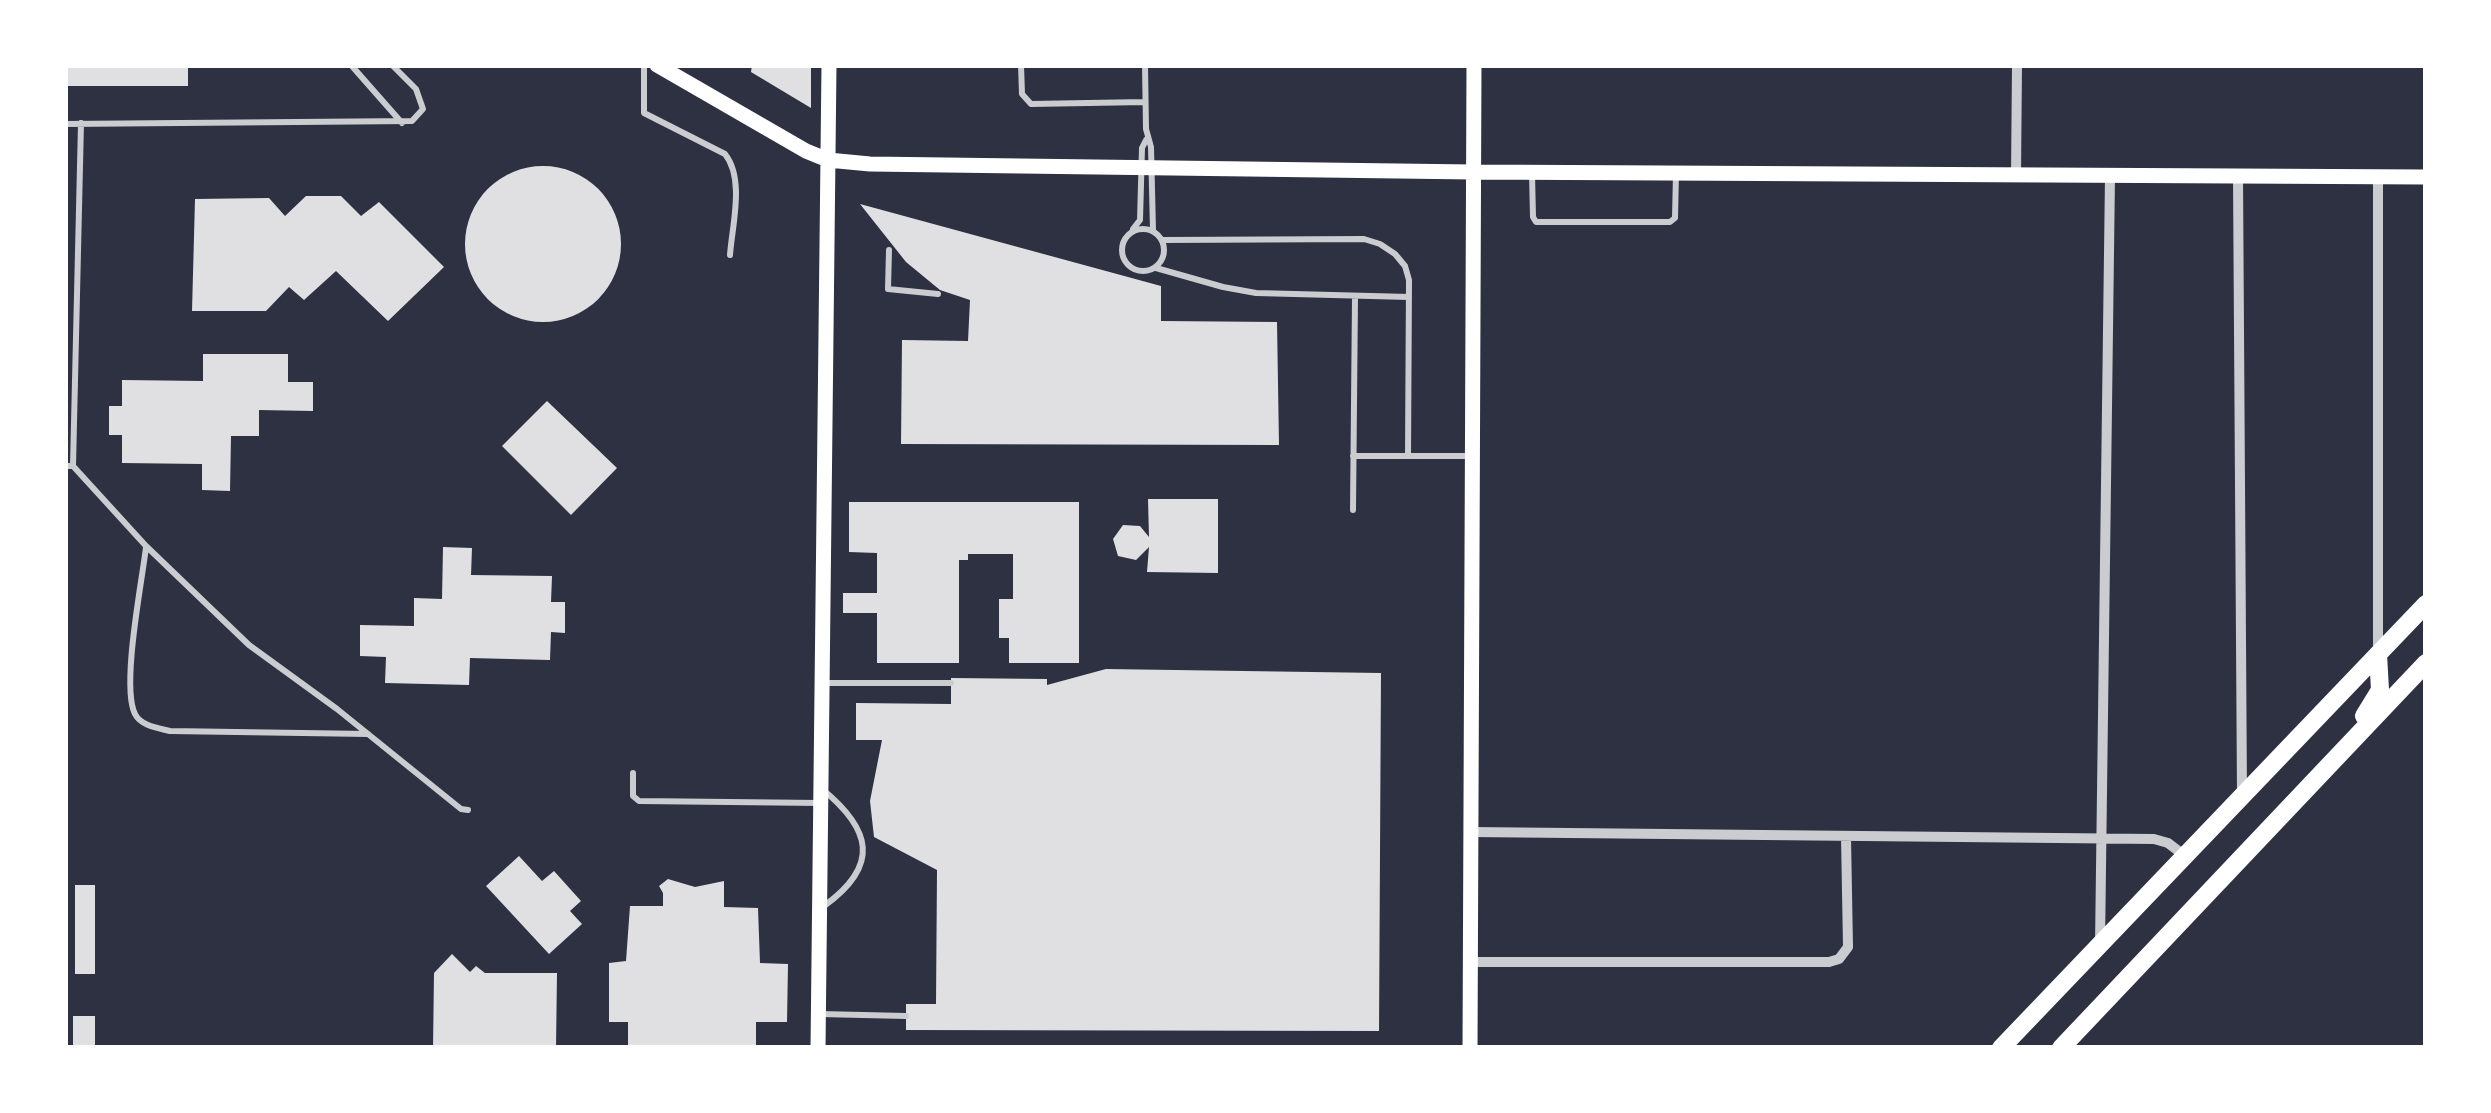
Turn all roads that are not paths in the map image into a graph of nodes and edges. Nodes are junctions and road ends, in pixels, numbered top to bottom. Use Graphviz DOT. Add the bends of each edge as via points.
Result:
graph roads {
  1 [pos="351,65"];
  2 [pos="392,65"];
  3 [pos="644,65"];
  4 [pos="657,65"];
  5 [pos="829,65"];
  6 [pos="1021,65"];
  7 [pos="1146,65"];
  8 [pos="1474,65"];
  9 [pos="2017,65"];
  10 [pos="1146,102"];
  11 [pos="65,124"];
  12 [pos="81,124"];
  13 [pos="403,124"];
  14 [pos="828,160"];
  15 [pos="1147,168"];
  16 [pos="1473,172"];
  17 [pos="1532,172"];
  18 [pos="1676,172"];
  19 [pos="2016,175"];
  20 [pos="2110,176"];
  21 [pos="2238,176"];
  22 [pos="2378,176"];
  23 [pos="2426,177"];
  24 [pos="1153,231"];
  25 [pos="1129,234"];
  26 [pos="1162,240"];
  27 [pos="888,250"];
  28 [pos="730,255"];
  29 [pos="1156,268"];
  30 [pos="938,294"];
  31 [pos="1355,297"];
  32 [pos="1409,297"];
  33 [pos="1353,456"];
  34 [pos="1408,456"];
  35 [pos="1472,456"];
  36 [pos="69,466"];
  37 [pos="1354,510"];
  38 [pos="146,546"];
  39 [pos="2426,604"];
  40 [pos="2378,654"];
  41 [pos="2426,663"];
  42 [pos="822,682"];
  43 [pos="951,683"];
  44 [pos="368,734"];
  45 [pos="2349,743"];
  46 [pos="633,772"];
  47 [pos="821,796"];
  48 [pos="2242,796"];
  49 [pos="468,810"];
  50 [pos="1471,832"];
  51 [pos="1846,837"];
  52 [pos="2101,838"];
  53 [pos="2185,856"];
  54 [pos="820,909"];
  55 [pos="2100,945"];
  56 [pos="1471,962"];
  57 [pos="819,1014"];
  58 [pos="906,1016"];
  59 [pos="818,1048"];
  60 [pos="1470,1048"];
  61 [pos="2001,1048"];
  62 [pos="2061,1048"];
  1 -- 13 [label="lane"];
  2 -- 13 [label="lane" via="416,88 423,109"];
  3 -- 28 [label="lane" via="644,113 732,163"];
  4 -- 14 [label="main road"];
  5 -- 14 [label="main road"];
  6 -- 10 [label="lane" via="1022,94 1032,104"];
  7 -- 10 [label="lane"];
  8 -- 16 [label="main road"];
  9 -- 19 [label="street"];
  10 -- 15 [label="lane"];
  11 -- 12 [label="lane"];
  12 -- 13 [label="lane"];
  12 -- 36 [label="lane"];
  14 -- 15 [label="main road"];
  14 -- 42 [label="main road"];
  15 -- 16 [label="main road"];
  15 -- 24 [label="lane"];
  15 -- 25 [label="lane" via="1140,220"];
  16 -- 17 [label="main road"];
  16 -- 35 [label="main road"];
  17 -- 18 [label="main road"];
  17 -- 18 [label="lane" via="1537,222 1672,222"];
  18 -- 19 [label="main road"];
  19 -- 20 [label="main road"];
  20 -- 21 [label="main road"];
  20 -- 52 [label="street"];
  21 -- 22 [label="main road"];
  21 -- 48 [label="street"];
  22 -- 23 [label="main road"];
  22 -- 40 [label="street"];
  24 -- 25 [label="lane"];
  24 -- 26 [label="lane"];
  25 -- 29 [label="lane" via="1123,243 1126,264 1146,272"];
  26 -- 29 [label="lane" via="1165,250"];
  26 -- 32 [label="lane" via="1364,240 1380,244 1405,266"];
  27 -- 30 [label="lane" via="888,289"];
  29 -- 31 [label="lane" via="1256,293"];
  31 -- 32 [label="lane"];
  31 -- 33 [label="lane"];
  32 -- 34 [label="lane"];
  33 -- 34 [label="lane"];
  33 -- 37 [label="lane"];
  34 -- 35 [label="lane"];
  35 -- 50 [label="main road"];
  36 -- 38 [label="lane"];
  38 -- 44 [label="lane" via="248,645"];
  38 -- 44 [label="lane" via="129,689 143,723 170,731"];
  39 -- 40 [label="main road"];
  40 -- 45 [label="main road" via="2380,690"];
  40 -- 48 [label="main road"];
  41 -- 45 [label="main road"];
  42 -- 43 [label="lane"];
  42 -- 47 [label="main road"];
  44 -- 49 [label="lane"];
  45 -- 62 [label="main road"];
  46 -- 47 [label="lane" via="639,801"];
  47 -- 54 [label="main road"];
  47 -- 54 [label="lane" via="856,822 862,847 857,873"];
  48 -- 53 [label="main road"];
  50 -- 51 [label="street"];
  50 -- 56 [label="main road"];
  51 -- 52 [label="street"];
  51 -- 56 [label="street" via="1848,947 1839,959"];
  52 -- 53 [label="street" via="2154,839"];
  52 -- 55 [label="street"];
  53 -- 55 [label="main road"];
  54 -- 57 [label="main road"];
  55 -- 61 [label="main road"];
  56 -- 60 [label="main road"];
  57 -- 58 [label="lane"];
  57 -- 59 [label="main road"];
}
